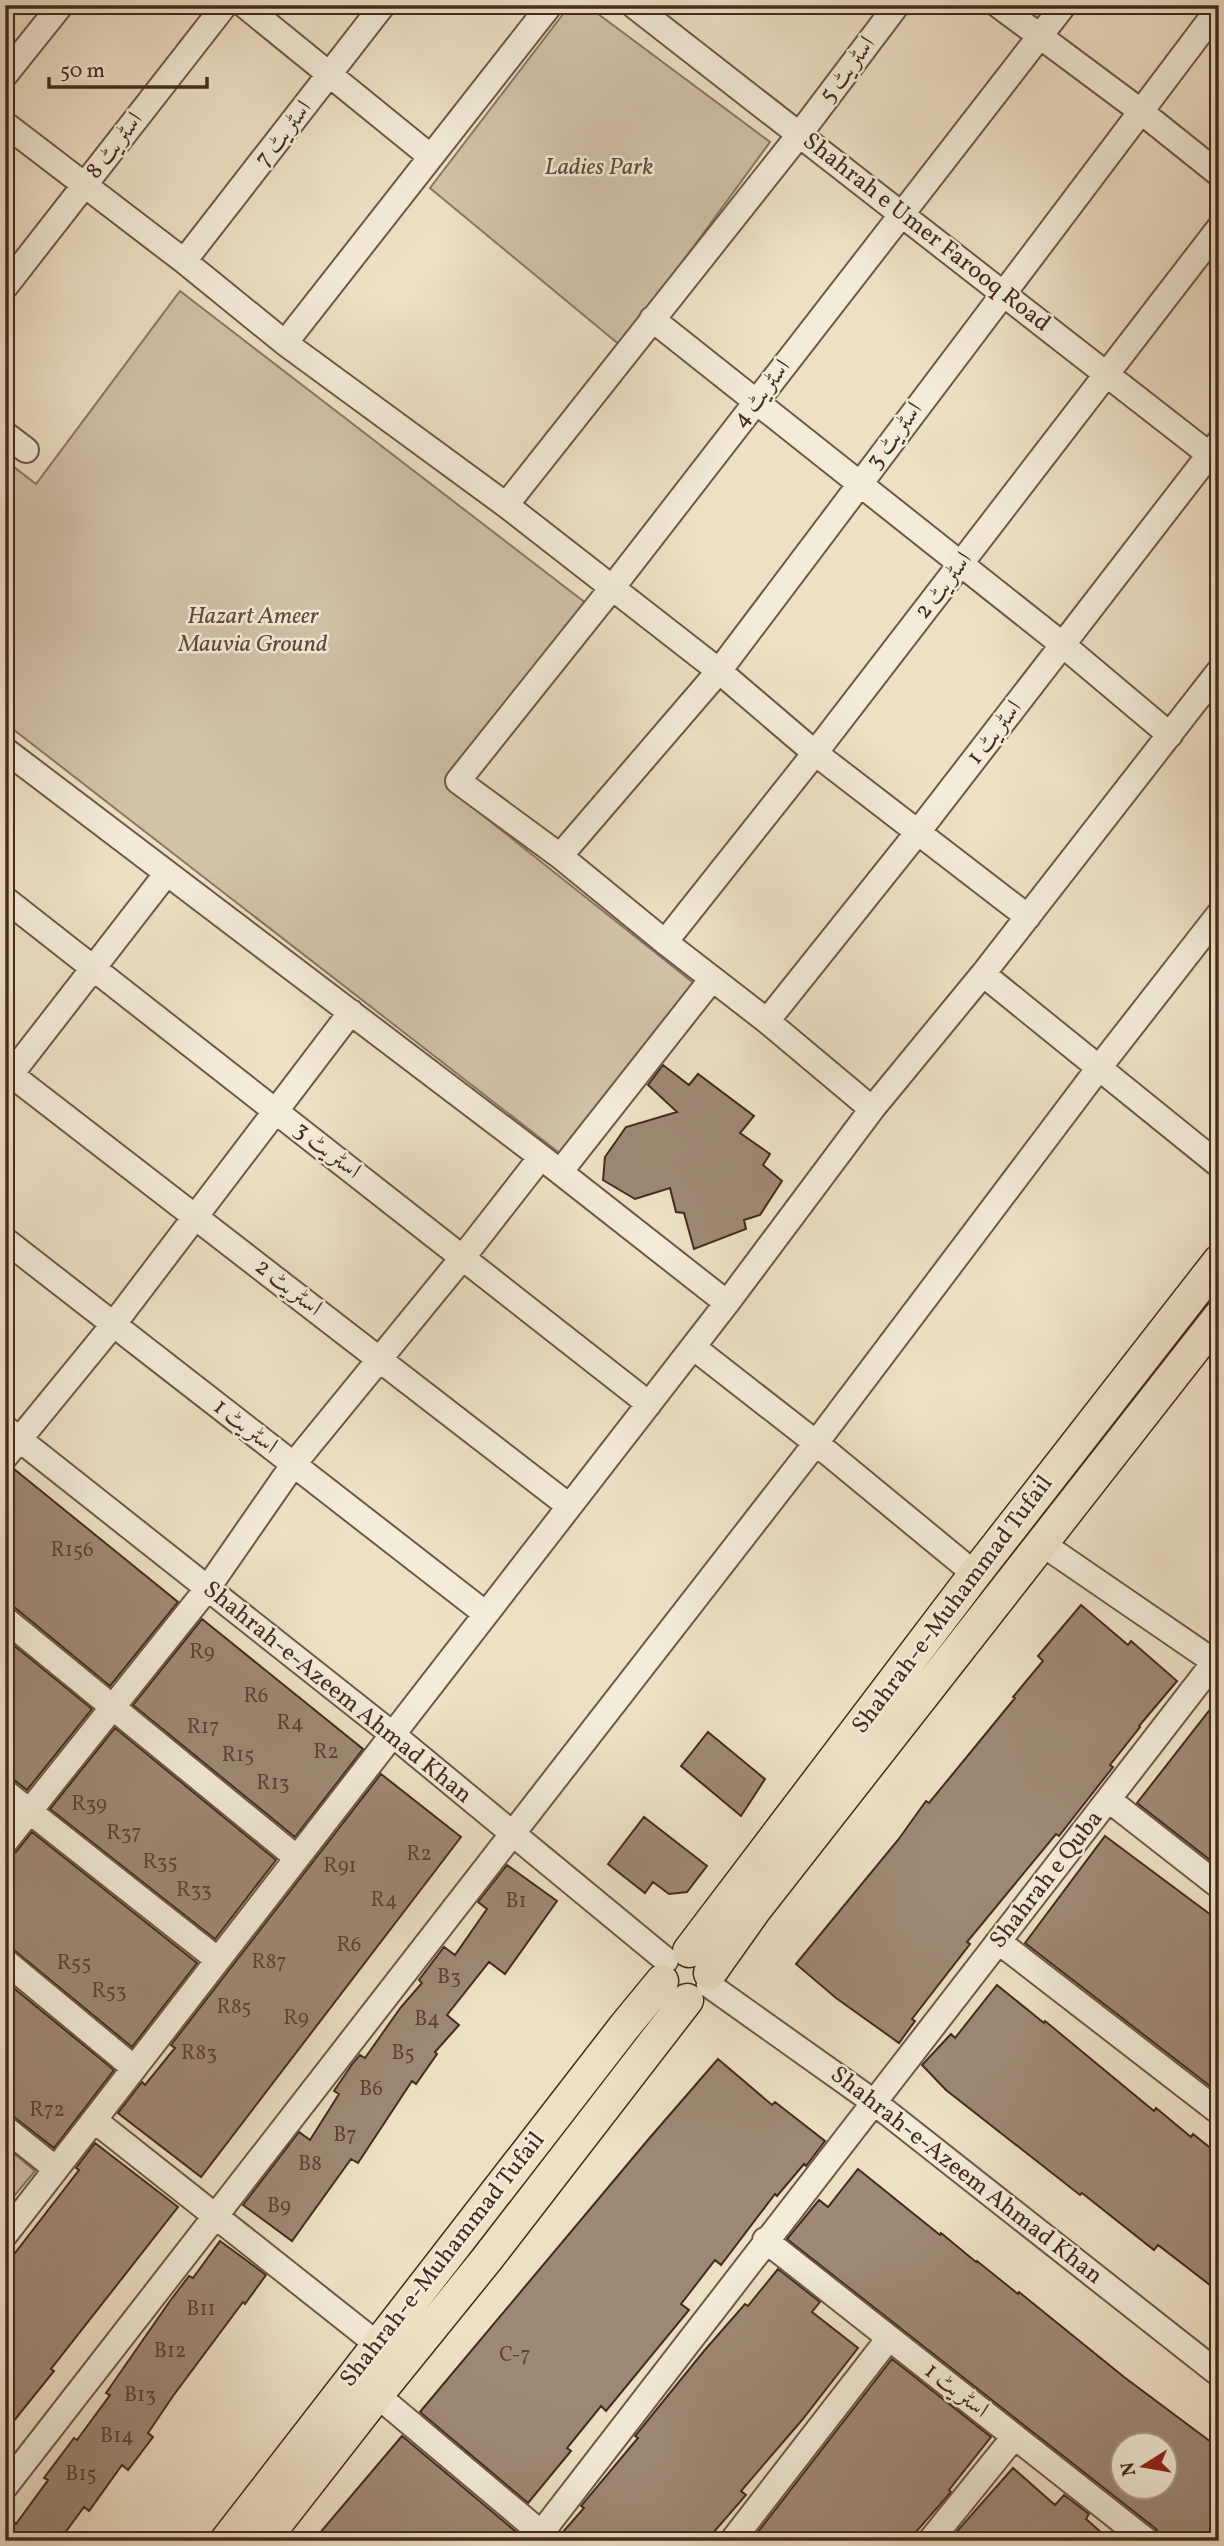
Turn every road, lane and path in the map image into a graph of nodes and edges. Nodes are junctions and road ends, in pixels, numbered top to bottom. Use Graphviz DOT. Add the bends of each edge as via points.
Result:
graph roads {
  1 [pos="61,5"];
  2 [pos="225,5"];
  3 [pos="244,5"];
  4 [pos="383,5"];
  5 [pos="550,5"];
  6 [pos="633,5"];
  7 [pos="897,5"];
  8 [pos="998,5"];
  9 [pos="1064,5"];
  10 [pos="1219,8"];
  11 [pos="1040,37"];
  12 [pos="5,75"];
  13 [pos="329,76"];
  14 [pos="1139,110"];
  15 [pos="5,124"];
  16 [pos="799,135"];
  17 [pos="431,157"];
  18 [pos="1219,174"];
  19 [pos="85,185"];
  20 [pos="902,215"];
  21 [pos="1219,228"];
  22 [pos="184,261"];
  23 [pos="5,287"];
  24 [pos="1002,293"];
  25 [pos="652,319"];
  26 [pos="285,343"];
  27 [pos="1106,373"];
  28 [pos="757,401"];
  29 [pos="5,434"];
  30 [pos="26,450"];
  31 [pos="1215,453"];
  32 [pos="859,483"];
  33 [pos="506,505"];
  34 [pos="961,564"];
  35 [pos="612,588"];
  36 [pos="1063,645"];
  37 [pos="719,671"];
  38 [pos="1219,671"];
  39 [pos="1170,735"];
  40 [pos="5,750"];
  41 [pos="815,753"];
  42 [pos="918,832"];
  43 [pos="560,856"];
  44 [pos="167,873"];
  45 [pos="5,899"];
  46 [pos="1219,915"];
  47 [pos="1028,917"];
  48 [pos="665,942"];
  49 [pos="94,968"];
  50 [pos="983,974"];
  51 [pos="712,979"];
  52 [pos="351,1013"];
  53 [pos="768,1021"];
  54 [pos="1098,1069"];
  55 [pos="7,1076"];
  56 [pos="872,1109"];
  57 [pos="276,1110"];
  58 [pos="551,1164"];
  59 [pos="1219,1165"];
  60 [pos="195,1216"];
  61 [pos="5,1240"];
  62 [pos="463,1258"];
  63 [pos="1219,1261"];
  64 [pos="727,1303"];
  65 [pos="1219,1317"];
  66 [pos="113,1325"];
  67 [pos="693,1347"];
  68 [pos="379,1359"];
  69 [pos="649,1404"];
  70 [pos="10,1441"];
  71 [pos="816,1443"];
  72 [pos="293,1465"];
  73 [pos="569,1506"];
  74 [pos="1041,1543"];
  75 [pos="975,1574"];
  76 [pos="207,1589"];
  77 [pos="486,1614"];
  78 [pos="5,1619"];
  79 [pos="1217,1661"];
  80 [pos="114,1705"];
  81 [pos="392,1734"];
  82 [pos="5,1792"];
  83 [pos="1109,1800"];
  84 [pos="28,1811"];
  85 [pos="511,1834"];
  86 [pos="5,1842"];
  87 [pos="297,1858"];
  88 [pos="1219,1886"];
  89 [pos="999,1942"];
  90 [pos="218,1960"];
  91 [pos="5,1961"];
  92 [pos="687,1975"];
  93 [pos="134,2068"];
  94 [pos="875,2103"];
  95 [pos="1219,2112"];
  96 [pos="94,2120"];
  97 [pos="5,2128"];
  98 [pos="56,2169"];
  99 [pos="214,2216"];
  100 [pos="5,2235"];
  101 [pos="765,2241"];
  102 [pos="889,2339"];
  103 [pos="377,2344"];
  104 [pos="1219,2374"];
  105 [pos="365,2385"];
  106 [pos="1014,2437"];
  107 [pos="5,2487"];
  108 [pos="538,2537"];
  109 [pos="1135,2537"];
  110 [pos="226,2541"];
  111 [pos="263,2541"];
  112 [pos="732,2541"];
  113 [pos="930,2541"];
  1 -- 12 [label="street"];
  2 -- 19 [label="street, اسٹریٹ 8"];
  3 -- 13 [label="street"];
  4 -- 13 [label="street, اسٹریٹ 7"];
  5 -- 17 [label="street"];
  6 -- 16 [label="street, Shahrah e Umer Farooq Road"];
  7 -- 16 [label="street, اسٹریٹ 5"];
  8 -- 11 [label="street"];
  9 -- 11 [label="street, اسٹریٹ 4"];
  10 -- 14 [label="street, اسٹریٹ 3"];
  11 -- 14 [label="street"];
  11 -- 20 [label="street, اسٹریٹ 4"];
  13 -- 17 [label="street"];
  13 -- 22 [label="street, اسٹریٹ 7"];
  14 -- 18 [label="street"];
  14 -- 24 [label="street, اسٹریٹ 3"];
  15 -- 19 [label="street"];
  16 -- 20 [label="street, Shahrah e Umer Farooq Road"];
  16 -- 25 [label="street, اسٹریٹ 5"];
  17 -- 26 [label="street"];
  19 -- 22 [label="street"];
  19 -- 23 [label="street, اسٹریٹ 8"];
  20 -- 24 [label="street, Shahrah e Umer Farooq Road"];
  20 -- 28 [label="street, اسٹریٹ 4"];
  21 -- 27 [label="street, اسٹریٹ 2"];
  22 -- 26 [label="street"];
  24 -- 27 [label="street, Shahrah e Umer Farooq Road"];
  24 -- 32 [label="street, اسٹریٹ 3"];
  25 -- 28 [label="street"];
  25 -- 33 [label="street, اسٹریٹ 5"];
  26 -- 33 [label="street"];
  27 -- 31 [label="street, Shahrah e Umer Farooq Road"];
  27 -- 34 [label="street, اسٹریٹ 2"];
  28 -- 32 [label="street"];
  28 -- 35 [label="street, اسٹریٹ 4"];
  29 -- 30 [label="street"];
  31 -- 36 [label="street, اسٹریٹ 1"];
  32 -- 34 [label="street"];
  32 -- 37 [label="street, اسٹریٹ 3"];
  33 -- 35 [label="street"];
  34 -- 36 [label="street"];
  34 -- 41 [label="street, اسٹریٹ 2"];
  35 -- 37 [label="street"];
  35 -- 43 [label="street, اسٹریٹ 4" via="458,782"];
  36 -- 39 [label="street"];
  36 -- 42 [label="street, اسٹریٹ 1"];
  37 -- 41 [label="street"];
  37 -- 43 [label="street, اسٹریٹ 3"];
  38 -- 39 [label="street"];
  39 -- 47 [label="street"];
  40 -- 44 [label="street"];
  41 -- 42 [label="street"];
  41 -- 48 [label="street, اسٹریٹ 2"];
  42 -- 47 [label="street"];
  42 -- 53 [label="street, اسٹریٹ 1"];
  43 -- 48 [label="street"];
  44 -- 49 [label="street"];
  44 -- 52 [label="street"];
  45 -- 49 [label="street, اسٹریٹ 3"];
  46 -- 54 [label="street"];
  47 -- 50 [label="street"];
  48 -- 51 [label="street"];
  49 -- 55 [label="street"];
  49 -- 57 [label="street, اسٹریٹ 3"];
  50 -- 54 [label="street"];
  50 -- 56 [label="street"];
  51 -- 53 [label="street"];
  51 -- 58 [label="street"];
  52 -- 57 [label="street"];
  52 -- 58 [label="street"];
  53 -- 56 [label="street"];
  54 -- 59 [label="street"];
  54 -- 71 [label="street"];
  55 -- 60 [label="street, اسٹریٹ 2"];
  56 -- 64 [label="street"];
  57 -- 60 [label="street"];
  57 -- 62 [label="street, اسٹریٹ 3"];
  58 -- 62 [label="street"];
  58 -- 64 [label="street"];
  60 -- 66 [label="street"];
  60 -- 68 [label="street, اسٹریٹ 2"];
  61 -- 66 [label="street, اسٹریٹ 1"];
  62 -- 68 [label="street"];
  62 -- 69 [label="street, اسٹریٹ 3"];
  63 -- 75 [label="main road, Shahrah-e-Muhammad Tufail"];
  64 -- 67 [label="street"];
  65 -- 74 [label="main road, Shahrah-e-Muhammad Tufail"];
  66 -- 70 [label="street"];
  66 -- 72 [label="street, اسٹریٹ 1"];
  67 -- 69 [label="street"];
  67 -- 71 [label="street"];
  68 -- 72 [label="street"];
  68 -- 73 [label="street, اسٹریٹ 2"];
  69 -- 73 [label="street"];
  70 -- 76 [label="street, Shahrah-e-Azeem Ahmad Khan"];
  71 -- 75 [label="street"];
  71 -- 85 [label="street"];
  72 -- 76 [label="street"];
  72 -- 77 [label="street, اسٹریٹ 1"];
  73 -- 77 [label="street"];
  74 -- 79 [label="street"];
  74 -- 92 [label="main road, Shahrah-e-Muhammad Tufail" via="754,1911"];
  75 -- 92 [label="main road, Shahrah-e-Muhammad Tufail"];
  76 -- 80 [label="street"];
  76 -- 81 [label="street, Shahrah-e-Azeem Ahmad Khan"];
  77 -- 81 [label="street"];
  78 -- 80 [label="street"];
  79 -- 83 [label="street, Shahrah e Quba"];
  80 -- 84 [label="street"];
  80 -- 87 [label="street"];
  81 -- 85 [label="street, Shahrah-e-Azeem Ahmad Khan"];
  81 -- 87 [label="street"];
  82 -- 84 [label="street"];
  83 -- 88 [label="street"];
  83 -- 89 [label="street, Shahrah e Quba"];
  84 -- 86 [label="street"];
  84 -- 90 [label="street"];
  85 -- 92 [label="street, Shahrah-e-Azeem Ahmad Khan"];
  85 -- 99 [label="street"];
  87 -- 90 [label="street"];
  89 -- 94 [label="street, Shahrah e Quba"];
  89 -- 95 [label="street"];
  90 -- 93 [label="street"];
  91 -- 93 [label="street"];
  92 -- 94 [label="street, Shahrah-e-Azeem Ahmad Khan"];
  92 -- 103 [label="main road, Shahrah-e-Muhammad Tufail"];
  92 -- 105 [label="main road, Shahrah-e-Muhammad Tufail" via="487,2259"];
  93 -- 96 [label="street"];
  94 -- 101 [label="street, Shahrah e Quba"];
  94 -- 104 [label="street, Shahrah-e-Azeem Ahmad Khan"];
  96 -- 98 [label="street"];
  96 -- 99 [label="street"];
  97 -- 98 [label="street"];
  98 -- 100 [label="street"];
  99 -- 103 [label="street"];
  99 -- 107 [label="street"];
  101 -- 102 [label="street, اسٹریٹ 1"];
  101 -- 108 [label="street, Shahrah e Quba"];
  102 -- 106 [label="street, اسٹریٹ 1"];
  102 -- 112 [label="street"];
  103 -- 105 [label="main road, Shahrah-e-Muhammad Tufail"];
  105 -- 108 [label="street"];
  105 -- 110 [label="main road, Shahrah-e-Muhammad Tufail"];
  105 -- 111 [label="main road, Shahrah-e-Muhammad Tufail"];
  106 -- 109 [label="street, اسٹریٹ 1"];
  106 -- 113 [label="street"];
}
